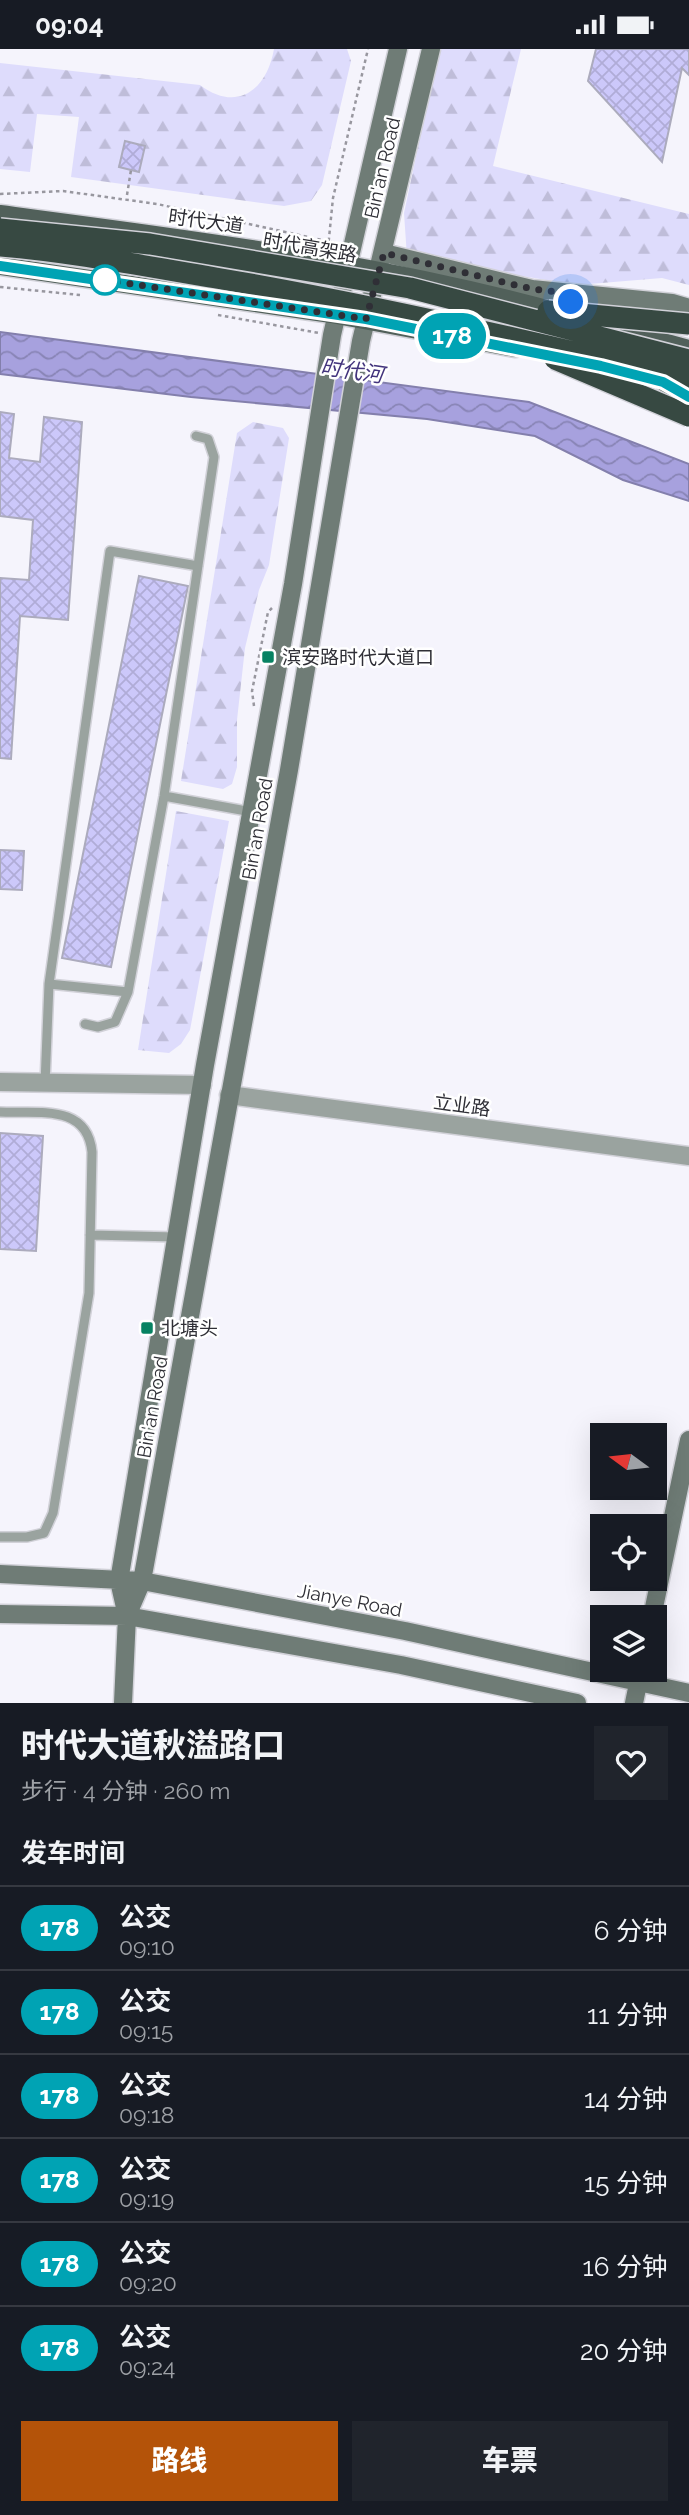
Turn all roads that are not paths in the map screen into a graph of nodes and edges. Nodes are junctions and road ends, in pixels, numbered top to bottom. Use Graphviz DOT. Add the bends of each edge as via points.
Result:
graph roads {
  1 [pos="398,49"];
  2 [pos="430,49"];
  3 [pos="0,214"];
  4 [pos="0,229"];
  5 [pos="0,246"];
  6 [pos="353,255"];
  7 [pos="382,261"];
  8 [pos="0,266"];
  9 [pos="551,291"];
  10 [pos="471,303"];
  11 [pos="689,308"];
  12 [pos="338,315"];
  13 [pos="366,319"];
  14 [pos="689,324"];
  15 [pos="461,326"];
  16 [pos="629,332"];
  17 [pos="686,350"];
  18 [pos="689,380"];
  19 [pos="663,382"];
  20 [pos="689,389"];
  21 [pos="689,397"];
  22 [pos="689,416"];
  23 [pos="196,436"];
  24 [pos="198,566"];
  25 [pos="164,796"];
  26 [pos="252,812"];
  27 [pos="49,984"];
  28 [pos="128,992"];
  29 [pos="86,1024"];
  30 [pos="0,1083"];
  31 [pos="45,1084"];
  32 [pos="202,1085"];
  33 [pos="229,1095"];
  34 [pos="0,1112"];
  35 [pos="689,1156"];
  36 [pos="90,1235"];
  37 [pos="176,1237"];
  38 [pos="689,1440"];
  39 [pos="0,1537"];
  40 [pos="0,1574"];
  41 [pos="119,1581"];
  42 [pos="142,1581"];
  43 [pos="655,1605"];
  44 [pos="0,1614"];
  45 [pos="127,1616"];
  46 [pos="590,1666"];
  47 [pos="639,1682"];
  48 [pos="657,1682"];
  49 [pos="689,1693"];
  50 [pos="123,1703"];
  51 [pos="577,1703"];
  52 [pos="634,1703"];
  1 -- 6 [label="main road, Bin'an Road"];
  2 -- 7 [label="main road, Bin'an Road"];
  3 -- 6 [label="main road, 时代大道" via="329,260"];
  4 -- 10 [label="highway, 时代高架路, bridge" via="150,244 411,288"];
  5 -- 15 [label="highway, bridge" via="311,294"];
  6 -- 7 [label="main road, 时代大道"];
  6 -- 12 [label="main road, Bin'an Road"];
  7 -- 9 [label="main road"];
  7 -- 13 [label="main road, Bin'an Road"];
  7 -- 16 [label="main road, 时代大道"];
  8 -- 12 [label="main road"];
  9 -- 11 [label="main road"];
  9 -- 16 [label="main road"];
  10 -- 14 [label="highway, bridge"];
  10 -- 17 [label="highway, 时代高架路, bridge"];
  12 -- 13 [label="main road"];
  12 -- 26 [label="main road, Bin'an Road"];
  13 -- 19 [label="main road"];
  13 -- 33 [label="main road, Bin'an Road"];
  15 -- 18 [label="highway, bridge"];
  15 -- 22 [label="highway, bridge" via="583,369"];
  16 -- 17 [label="main road, 时代大道"];
  19 -- 20 [label="main road"];
  19 -- 21 [label="main road"];
  23 -- 24 [label="lane" via="208,439 214,457"];
  24 -- 25 [label="lane"];
  24 -- 27 [label="lane" via="110,551"];
  25 -- 26 [label="lane"];
  25 -- 28 [label="lane"];
  26 -- 32 [label="main road, Bin'an Road"];
  27 -- 28 [label="lane"];
  27 -- 31 [label="lane"];
  28 -- 29 [label="lane" via="115,1022 98,1027"];
  30 -- 31 [label="street"];
  31 -- 32 [label="street"];
  32 -- 37 [label="main road, Bin'an Road"];
  33 -- 35 [label="street, 立业路"];
  33 -- 42 [label="main road, Bin'an Road"];
  34 -- 36 [label="lane" via="57,1115 84,1125 92,1152"];
  36 -- 37 [label="lane"];
  36 -- 39 [label="lane" via="89,1293 50,1526 36,1536"];
  37 -- 41 [label="main road, Bin'an Road"];
  38 -- 43 [label="main road"];
  40 -- 41 [label="main road, Jianye Road"];
  41 -- 42 [label="main road, Jianye Road"];
  41 -- 45 [label="main road, Bin'an Road"];
  42 -- 45 [label="main road, Bin'an Road"];
  42 -- 46 [label="main road, Jianye Road"];
  44 -- 45 [label="main road"];
  45 -- 50 [label="main road, Bin'an Road"];
  45 -- 51 [label="main road" via="401,1665"];
  47 -- 52 [label="main road"];
  48 -- 49 [label="main road, Jianye Road"];
}
